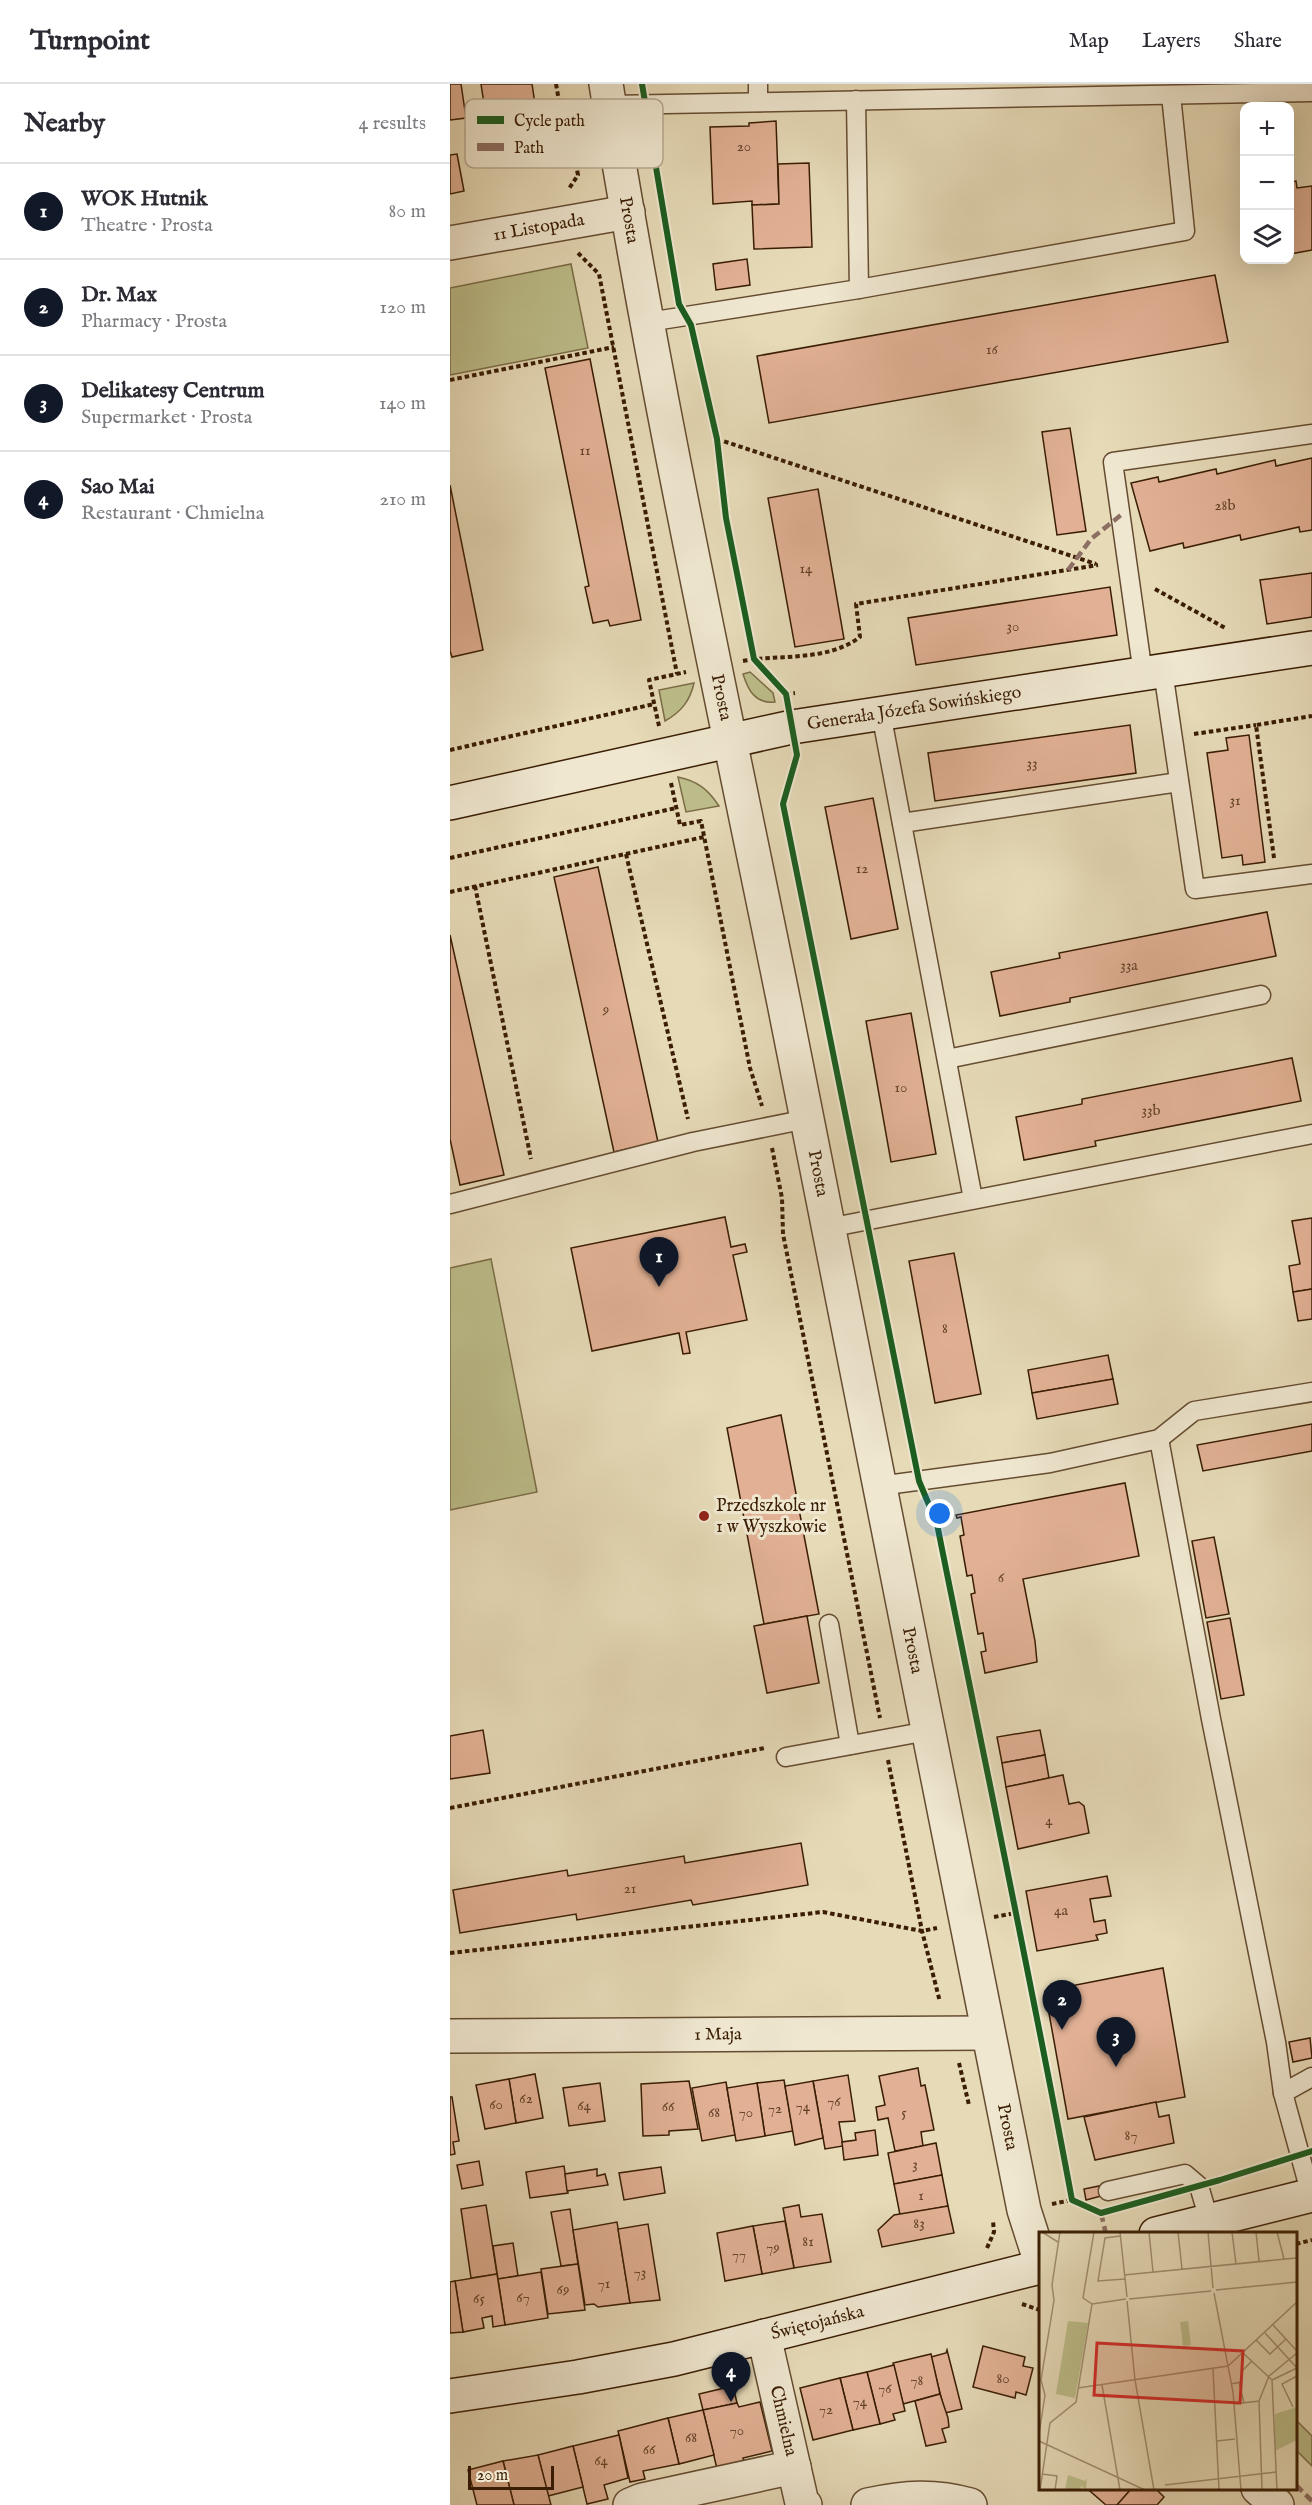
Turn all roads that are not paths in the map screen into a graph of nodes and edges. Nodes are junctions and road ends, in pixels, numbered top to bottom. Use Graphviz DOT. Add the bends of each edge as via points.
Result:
graph roads {
  1 [pos="1312,92"];
  2 [pos="758,93"];
  3 [pos="608,94"];
  4 [pos="1171,95"];
  5 [pos="856,100"];
  6 [pos="621,168"];
  7 [pos="628,212"];
  8 [pos="450,243"];
  9 [pos="860,289"];
  10 [pos="648,322"];
  11 [pos="1312,434"];
  12 [pos="1312,648"];
  13 [pos="1153,673"];
  14 [pos="881,713"];
  15 [pos="731,739"];
  16 [pos="1179,782"];
  17 [pos="450,802"];
  18 [pos="902,823"];
  19 [pos="1312,874"];
  20 [pos="1261,995"];
  21 [pos="947,1059"];
  22 [pos="807,1119"];
  23 [pos="1312,1134"];
  24 [pos="973,1199"];
  25 [pos="450,1204"];
  26 [pos="828,1228"];
  27 [pos="1312,1392"];
  28 [pos="1159,1439"];
  29 [pos="879,1486"];
  30 [pos="829,1624"];
  31 [pos="928,1731"];
  32 [pos="850,1745"];
  33 [pos="778,1752"];
  34 [pos="988,2033"];
  35 [pos="450,2036"];
  36 [pos="1312,2077"];
  37 [pos="1283,2092"];
  38 [pos="1107,2191"];
  39 [pos="1311,2195"];
  40 [pos="1209,2220"];
  41 [pos="1164,2232"];
  42 [pos="1039,2254"];
  43 [pos="1039,2267"];
  44 [pos="764,2336"];
  45 [pos="450,2396"];
  46 [pos="794,2467"];
  47 [pos="1260,2490"];
  48 [pos="630,2505"];
  49 [pos="805,2505"];
  50 [pos="868,2505"];
  51 [pos="970,2505"];
  52 [pos="1277,2505"];
  1 -- 4 [label="lane"];
  2 -- 3 [label="lane"];
  2 -- 5 [label="lane"];
  4 -- 5 [label="lane"];
  4 -- 9 [label="lane" via="1185,231"];
  5 -- 9 [label="lane"];
  6 -- 7 [label="street, Prosta"];
  7 -- 8 [label="street, 11 Listopada"];
  7 -- 10 [label="street, Prosta"];
  9 -- 10 [label="lane"];
  10 -- 15 [label="street, Prosta"];
  11 -- 13 [label="lane" via="1113,462 1129,575"];
  12 -- 13 [label="street, Generała Józefa Sowińskiego"];
  13 -- 14 [label="street, Generała Józefa Sowińskiego"];
  13 -- 16 [label="lane" via="1173,737"];
  14 -- 15 [label="street, Generała Józefa Sowińskiego"];
  14 -- 18 [label="lane"];
  15 -- 17 [label="street, Generała Józefa Sowińskiego"];
  15 -- 22 [label="street, Prosta"];
  16 -- 18 [label="lane"];
  16 -- 19 [label="lane" via="1195,889"];
  18 -- 21 [label="lane"];
  20 -- 21 [label="lane"];
  21 -- 24 [label="lane"];
  22 -- 25 [label="lane" via="693,1142"];
  22 -- 26 [label="street, Prosta"];
  23 -- 24 [label="lane"];
  24 -- 26 [label="lane"];
  26 -- 29 [label="street, Prosta"];
  27 -- 28 [label="lane" via="1194,1411"];
  28 -- 29 [label="lane" via="1050,1463"];
  28 -- 37 [label="lane"];
  29 -- 31 [label="street, Prosta"];
  30 -- 32 [label="lane"];
  31 -- 32 [label="lane"];
  31 -- 34 [label="street, Prosta"];
  32 -- 33 [label="lane"];
  34 -- 35 [label="street, 1 Maja"];
  34 -- 42 [label="street, Prosta" via="1024,2210"];
  36 -- 37 [label="lane"];
  37 -- 39 [label="lane"];
  38 -- 40 [label="lane" via="1185,2174 1199,2186"];
  39 -- 40 [label="street"];
  40 -- 41 [label="street"];
  43 -- 44 [label="street, Świętojańska"];
  44 -- 45 [label="street, Świętojańska" via="626,2368"];
  44 -- 46 [label="street, Chmielna"];
  46 -- 48 [label="street"];
  46 -- 49 [label="street, Chmielna"];
  47 -- 52 [label="street"];
  50 -- 51 [label="street" via="898,2498 943,2498"];
}
